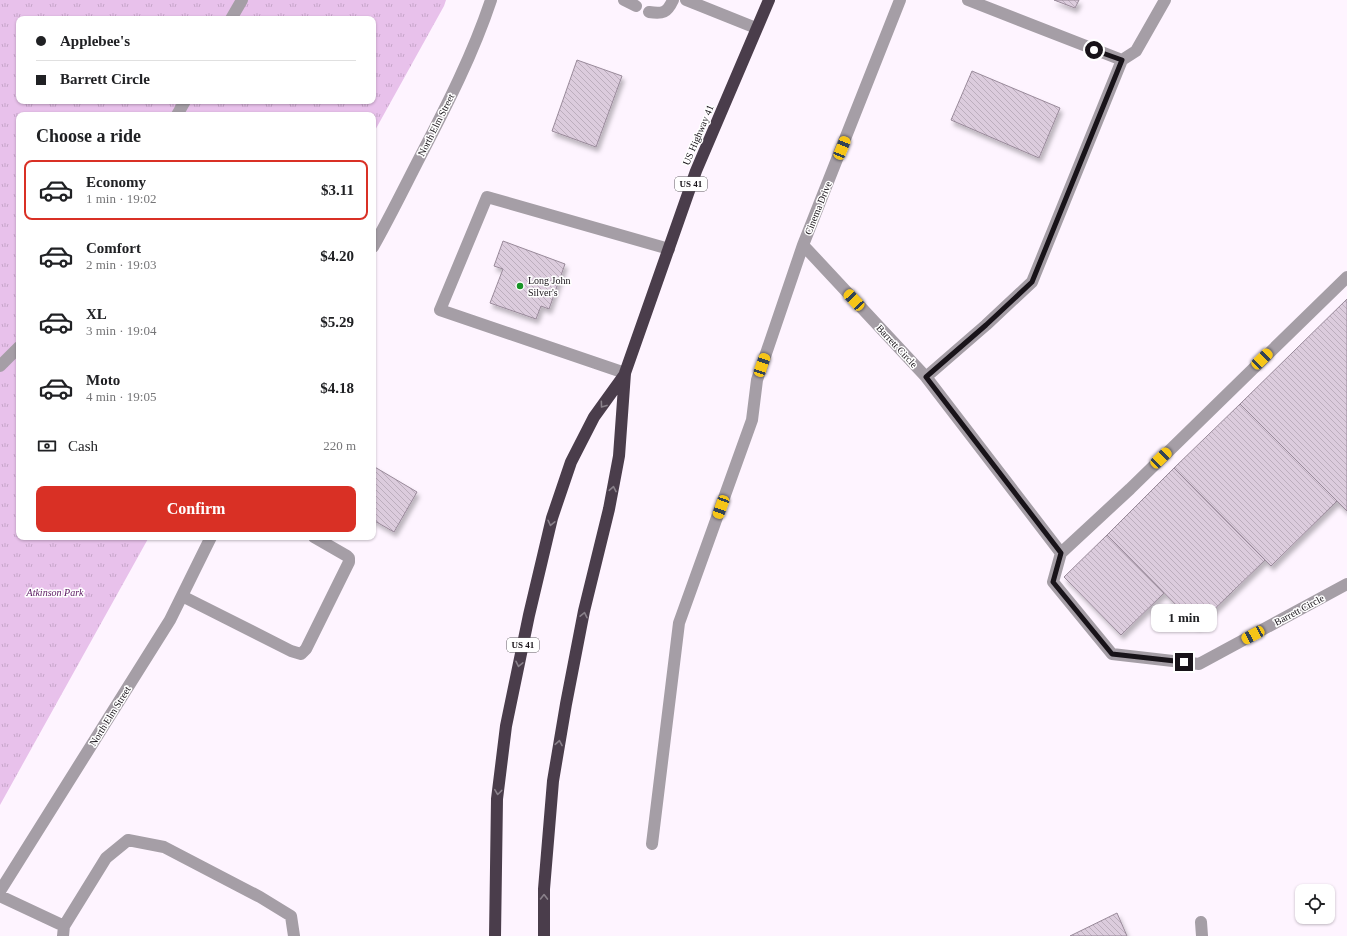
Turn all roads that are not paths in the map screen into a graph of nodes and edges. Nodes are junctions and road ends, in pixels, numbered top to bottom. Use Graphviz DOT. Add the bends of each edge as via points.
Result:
graph roads {
  1 [pos="242,0"];
  2 [pos="491,0"];
  3 [pos="624,0"];
  4 [pos="673,0"];
  5 [pos="686,0"];
  6 [pos="768,0"];
  7 [pos="900,0"];
  8 [pos="968,0"];
  9 [pos="1165,0"];
  10 [pos="636,6"];
  11 [pos="649,12"];
  12 [pos="234,16"];
  13 [pos="756,28"];
  14 [pos="1122,60"];
  15 [pos="376,241"];
  16 [pos="803,245"];
  17 [pos="668,249"];
  18 [pos="1347,277"];
  19 [pos="16,349"];
  20 [pos="0,366"];
  21 [pos="625,373"];
  22 [pos="926,377"];
  23 [pos="210,540"];
  24 [pos="319,540"];
  25 [pos="1061,553"];
  26 [pos="1347,584"];
  27 [pos="182,596"];
  28 [pos="652,844"];
  29 [pos="0,891"];
  30 [pos="0,896"];
  31 [pos="1201,922"];
  32 [pos="63,931"];
  33 [pos="294,936"];
  34 [pos="495,936"];
  35 [pos="544,936"];
  36 [pos="1202,936"];
  1 -- 12 [label="street"];
  2 -- 15 [label="street, North Elm Street" via="466,65"];
  3 -- 10 [label="street"];
  4 -- 11 [label="street" via="670,8 664,13"];
  5 -- 13 [label="street"];
  6 -- 13 [label="highway, US Highway 41 / US 41"];
  7 -- 16 [label="street, Cinema Drive"];
  8 -- 14 [label="street"];
  9 -- 14 [label="street" via="1136,51"];
  13 -- 17 [label="highway, US Highway 41 / US 41" via="696,171"];
  14 -- 22 [label="street" via="1032,282"];
  16 -- 22 [label="street, Barrett Circle"];
  16 -- 28 [label="street, Cinema Drive" via="757,380 752,420 679,623"];
  17 -- 21 [label="highway, US Highway 41 / US 41"];
  17 -- 21 [label="street" via="487,197 440,310"];
  18 -- 25 [label="street"];
  19 -- 20 [label="street"];
  21 -- 34 [label="highway, US 41, one-way" via="594,418 571,462 552,518 529,615 506,726 497,799"];
  35 -- 21 [label="highway, US 41, one-way" via="544,889 553,781 584,611 619,456"];
  22 -- 25 [label="street, Barrett Circle"];
  23 -- 27 [label="street, North Elm Street"];
  24 -- 27 [label="street" via="347,556 349,562 306,649 301,654"];
  25 -- 26 [label="street, Barrett Circle" via="1053,582 1112,654 1199,664"];
  27 -- 29 [label="street, North Elm Street" via="170,620"];
  30 -- 32 [label="street"];
  31 -- 36 [label="street"];
  32 -- 33 [label="street" via="106,858 128,840 164,847 260,897 291,916"];
}
